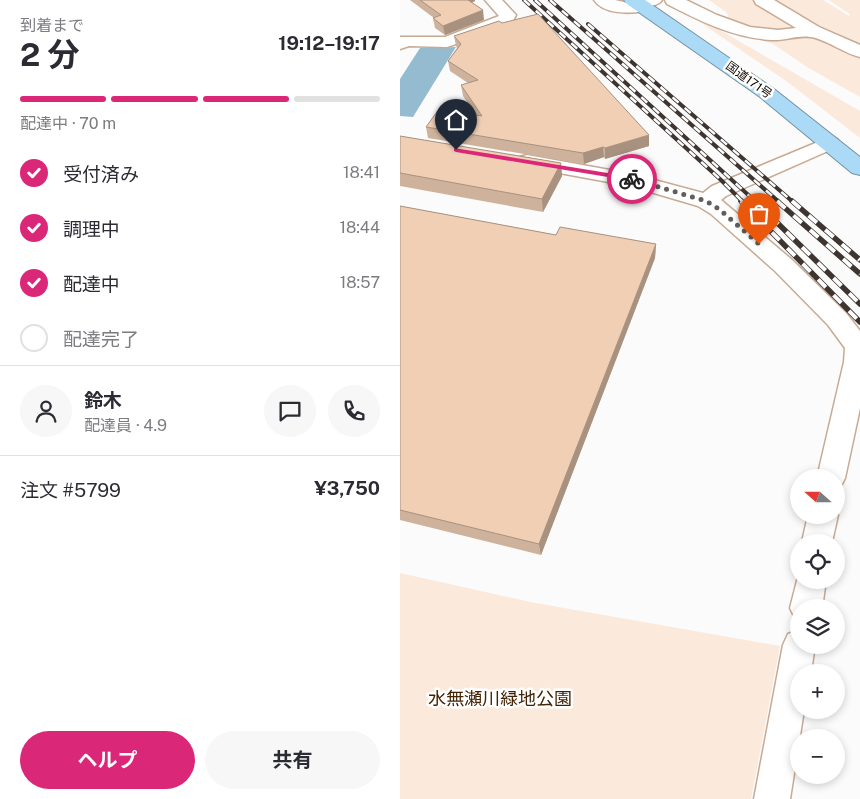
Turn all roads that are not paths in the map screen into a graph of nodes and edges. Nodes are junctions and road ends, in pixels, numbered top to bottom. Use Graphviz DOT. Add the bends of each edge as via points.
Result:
graph roads {
  1 [pos="602,0"];
  2 [pos="673,0"];
  3 [pos="762,0"];
  4 [pos="642,1"];
  5 [pos="486,5"];
  6 [pos="813,31"];
  7 [pos="400,44"];
  8 [pos="860,52"];
  9 [pos="830,143"];
  10 [pos="508,158"];
  11 [pos="860,168"];
  12 [pos="706,201"];
  13 [pos="859,348"];
  14 [pos="833,469"];
  15 [pos="797,654"];
  16 [pos="772,799"];
  1 -- 4 [label="street" via="620,7 638,7"];
  2 -- 6 [label="street" via="715,22 747,32 779,35"];
  3 -- 6 [label="street"];
  4 -- 9 [label="highway, 国道171号"];
  5 -- 7 [label="street" via="508,15 506,19 447,42 406,41"];
  6 -- 8 [label="street"];
  9 -- 11 [label="highway, 国道171号"];
  9 -- 12 [label="street" via="719,191"];
  10 -- 12 [label="street" via="632,180"];
  12 -- 13 [label="street" via="783,265 837,319"];
  13 -- 14 [label="street"];
  15 -- 16 [label="street"];
}
